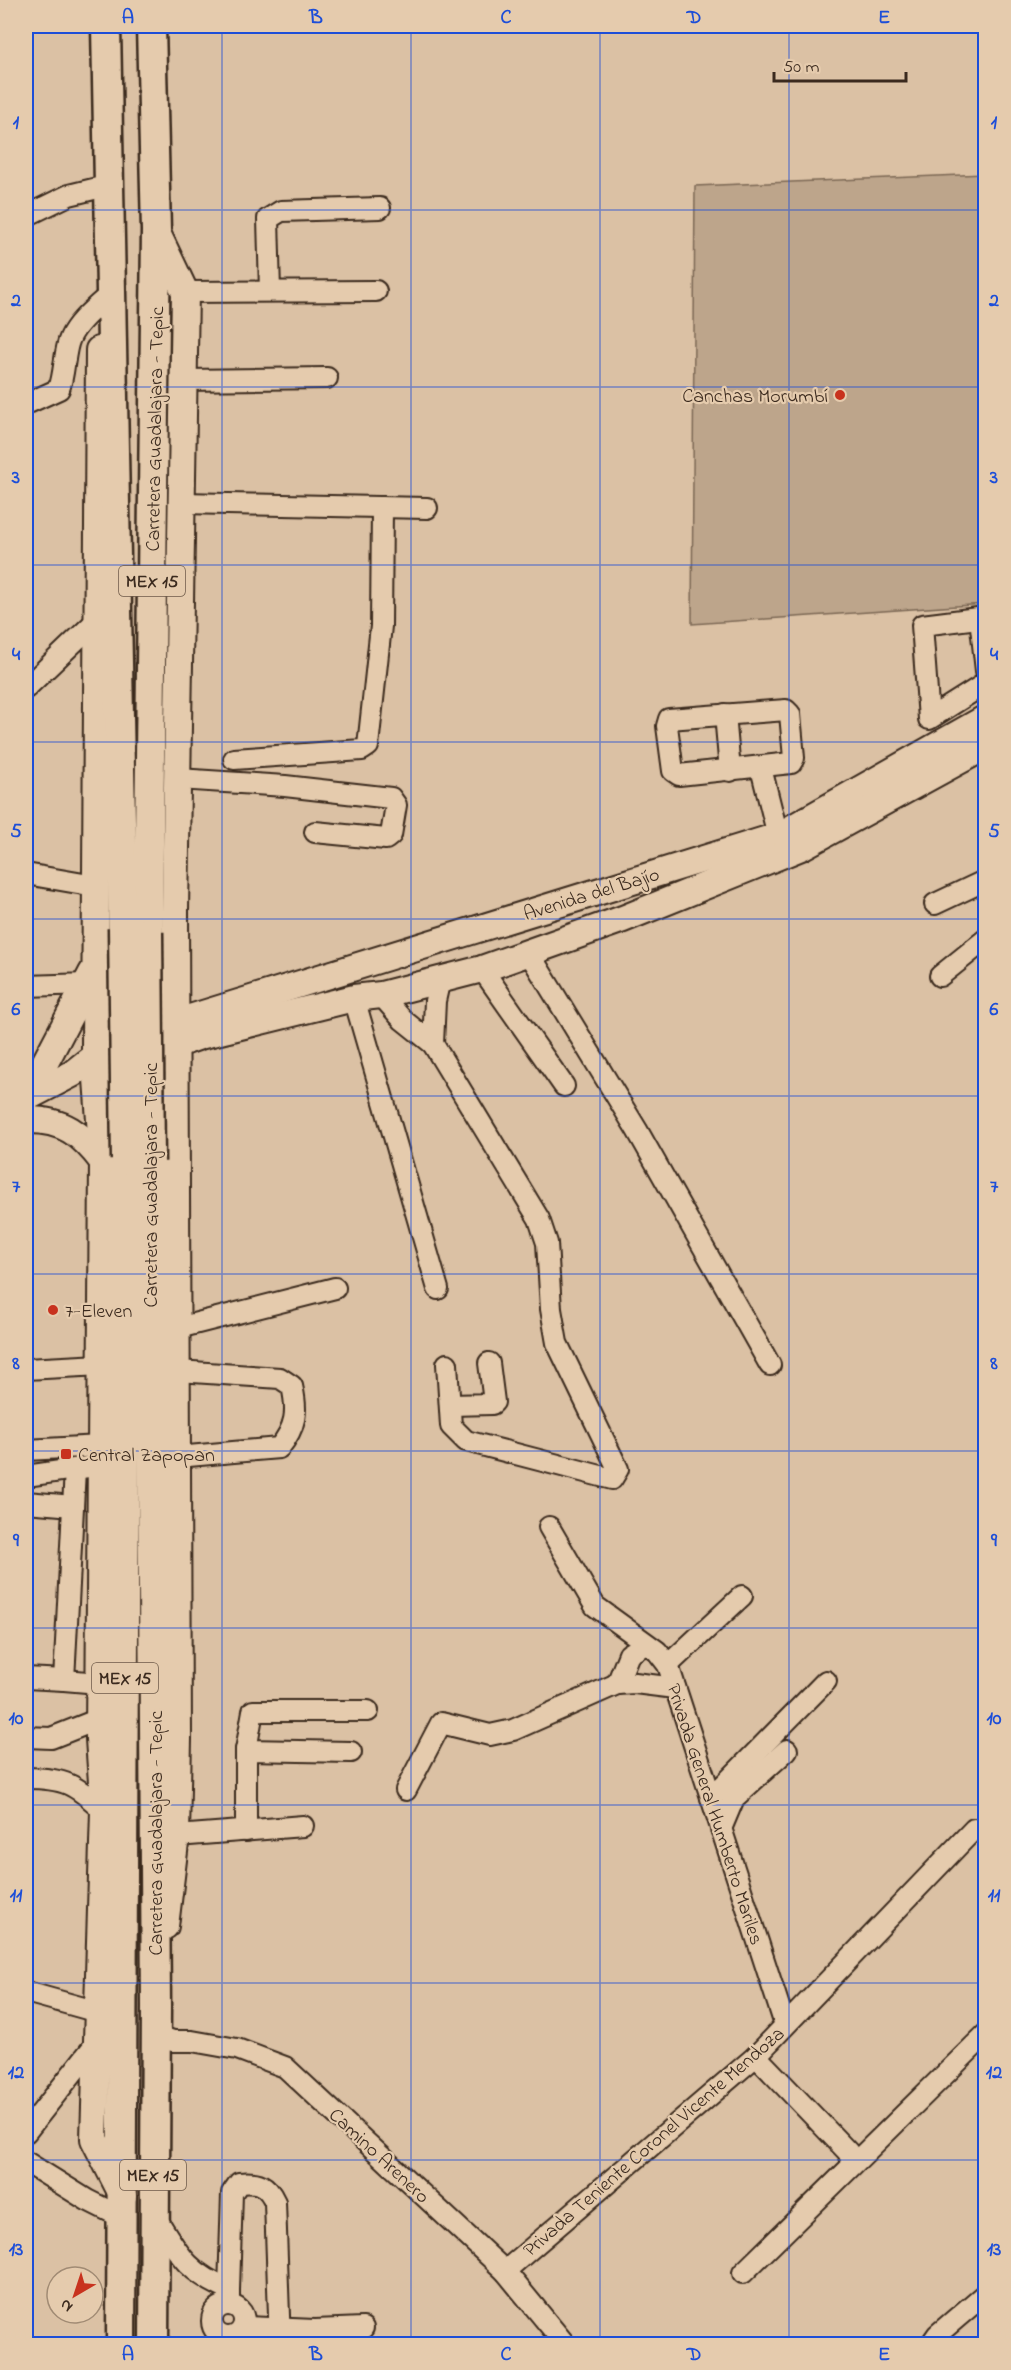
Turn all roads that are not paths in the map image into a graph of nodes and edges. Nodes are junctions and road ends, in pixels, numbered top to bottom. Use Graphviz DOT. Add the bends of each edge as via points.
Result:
graph roads {
  1 [pos="106,26"];
  2 [pos="151,26"];
  3 [pos="110,185"];
  4 [pos="380,208"];
  5 [pos="26,216"];
  6 [pos="156,231"];
  7 [pos="270,291"];
  8 [pos="376,291"];
  9 [pos="185,292"];
  10 [pos="113,301"];
  11 [pos="327,378"];
  12 [pos="184,380"];
  13 [pos="26,404"];
  14 [pos="182,503"];
  15 [pos="382,507"];
  16 [pos="427,507"];
  17 [pos="982,617"];
  18 [pos="97,620"];
  19 [pos="986,671"];
  20 [pos="986,683"];
  21 [pos="26,688"];
  22 [pos="725,714"];
  23 [pos="986,718"];
  24 [pos="986,747"];
  25 [pos="234,759"];
  26 [pos="761,768"];
  27 [pos="730,771"];
  28 [pos="178,779"];
  29 [pos="315,832"];
  30 [pos="778,836"];
  31 [pos="26,874"];
  32 [pos="986,880"];
  33 [pos="95,897"];
  34 [pos="935,904"];
  35 [pos="176,912"];
  36 [pos="135,930"];
  37 [pos="986,939"];
  38 [pos="529,953"];
  39 [pos="482,969"];
  40 [pos="92,974"];
  41 [pos="940,976"];
  42 [pos="440,979"];
  43 [pos="26,986"];
  44 [pos="381,995"];
  45 [pos="354,998"];
  46 [pos="176,1032"];
  47 [pos="433,1044"];
  48 [pos="96,1066"];
  49 [pos="564,1086"];
  50 [pos="26,1105"];
  51 [pos="126,1161"];
  52 [pos="178,1165"];
  53 [pos="335,1288"];
  54 [pos="438,1289"];
  55 [pos="178,1328"];
  56 [pos="489,1363"];
  57 [pos="447,1364"];
  58 [pos="101,1365"];
  59 [pos="770,1365"];
  60 [pos="26,1369"];
  61 [pos="178,1371"];
  62 [pos="450,1405"];
  63 [pos="26,1450"];
  64 [pos="101,1456"];
  65 [pos="177,1457"];
  66 [pos="75,1469"];
  67 [pos="26,1476"];
  68 [pos="26,1502"];
  69 [pos="74,1506"];
  70 [pos="549,1527"];
  71 [pos="742,1596"];
  72 [pos="646,1644"];
  73 [pos="668,1665"];
  74 [pos="26,1678"];
  75 [pos="64,1680"];
  76 [pos="826,1681"];
  77 [pos="99,1683"];
  78 [pos="617,1684"];
  79 [pos="675,1688"];
  80 [pos="368,1711"];
  81 [pos="99,1719"];
  82 [pos="26,1737"];
  83 [pos="246,1750"];
  84 [pos="787,1750"];
  85 [pos="351,1752"];
  86 [pos="26,1778"];
  87 [pos="406,1790"];
  88 [pos="711,1798"];
  89 [pos="104,1811"];
  90 [pos="303,1826"];
  91 [pos="721,1829"];
  92 [pos="974,1829"];
  93 [pos="246,1831"];
  94 [pos="165,1837"];
  95 [pos="26,1992"];
  96 [pos="98,2012"];
  97 [pos="785,2025"];
  98 [pos="986,2034"];
  99 [pos="155,2035"];
  100 [pos="97,2042"];
  101 [pos="756,2056"];
  102 [pos="26,2132"];
  103 [pos="26,2162"];
  104 [pos="853,2163"];
  105 [pos="123,2207"];
  106 [pos="153,2212"];
  107 [pos="505,2271"];
  108 [pos="743,2273"];
  109 [pos="986,2293"];
  110 [pos="229,2297"];
  111 [pos="244,2327"];
  112 [pos="363,2328"];
  113 [pos="315,2330"];
  114 [pos="280,2337"];
  115 [pos="224,2340"];
  116 [pos="121,2344"];
  117 [pos="154,2344"];
  118 [pos="333,2344"];
  119 [pos="565,2344"];
  120 [pos="931,2344"];
  1 -- 3 [label="highway, Carretera Guadalajara - Tepic / MEX 15"];
  2 -- 6 [label="highway, Carretera Guadalajara - Tepic / MEX 15"];
  3 -- 5 [label="street" via="69,195"];
  3 -- 10 [label="highway, Carretera Guadalajara - Tepic / MEX 15"];
  4 -- 7 [label="street" via="281,211 268,219"];
  6 -- 9 [label="main road"];
  6 -- 36 [label="highway, Carretera Guadalajara - Tepic / MEX 15"];
  7 -- 8 [label="street"];
  7 -- 9 [label="street"];
  9 -- 12 [label="main road"];
  10 -- 13 [label="street" via="84,318 70,338 59,389"];
  10 -- 18 [label="main road" via="99,344"];
  10 -- 36 [label="highway, Carretera Guadalajara - Tepic / MEX 15"];
  11 -- 12 [label="street"];
  12 -- 14 [label="main road"];
  14 -- 15 [label="street"];
  14 -- 28 [label="main road"];
  15 -- 16 [label="street"];
  15 -- 25 [label="street" via="381,626 369,746 362,750"];
  17 -- 19 [label="street"];
  17 -- 20 [label="street" via="922,625 929,719"];
  18 -- 21 [label="street"];
  18 -- 33 [label="main road"];
  22 -- 26 [label="street" via="786,710 790,714 794,758 791,764"];
  22 -- 27 [label="street"];
  22 -- 27 [label="street" via="669,719 667,726 673,771 679,775"];
  23 -- 30 [label="main road, Avenida del Bajío"];
  24 -- 38 [label="main road, Avenida del Bajío" via="801,847"];
  26 -- 27 [label="street"];
  26 -- 30 [label="street"];
  28 -- 29 [label="street" via="391,798 396,805 391,835 386,839"];
  28 -- 35 [label="main road"];
  30 -- 46 [label="main road, Avenida del Bajío"];
  31 -- 33 [label="street"];
  32 -- 34 [label="street"];
  33 -- 35 [label="main road" via="105,933 121,945 152,940"];
  33 -- 40 [label="main road"];
  35 -- 46 [label="main road"];
  36 -- 51 [label="highway, Carretera Guadalajara - Tepic / MEX 15, bridge"];
  37 -- 41 [label="street"];
  38 -- 39 [label="main road, Avenida del Bajío"];
  38 -- 59 [label="street" via="637,1130"];
  39 -- 42 [label="main road, Avenida del Bajío"];
  39 -- 49 [label="street"];
  40 -- 43 [label="street"];
  40 -- 48 [label="main road"];
  40 -- 50 [label="main road"];
  42 -- 44 [label="main road, Avenida del Bajío"];
  42 -- 47 [label="street"];
  44 -- 45 [label="main road, Avenida del Bajío"];
  44 -- 47 [label="street" via="403,1020"];
  45 -- 46 [label="main road, Avenida del Bajío"];
  45 -- 54 [label="street"];
  46 -- 48 [label="main road"];
  46 -- 52 [label="main road"];
  47 -- 62 [label="street" via="539,1219 547,1243 557,1343 618,1469 616,1475 612,1479 466,1442 451,1426"];
  48 -- 50 [label="main road" via="72,1074"];
  48 -- 51 [label="main road"];
  50 -- 51 [label="main road" via="39,1120 70,1129"];
  51 -- 52 [label="main road" via="119,1147 135,1142 147,1144"];
  51 -- 58 [label="main road"];
  51 -- 94 [label="highway, Carretera Guadalajara - Tepic / MEX 15"];
  51 -- 105 [label="highway, Carretera Guadalajara - Tepic / MEX 15"];
  52 -- 55 [label="main road"];
  53 -- 55 [label="street"];
  55 -- 61 [label="main road"];
  56 -- 62 [label="street" via="492,1404"];
  57 -- 62 [label="street"];
  58 -- 60 [label="street"];
  58 -- 64 [label="main road"];
  61 -- 65 [label="main road"];
  61 -- 65 [label="street" via="280,1378 291,1386 297,1405 291,1433 279,1448"];
  63 -- 64 [label="street"];
  64 -- 66 [label="street"];
  64 -- 77 [label="main road"];
  65 -- 94 [label="main road"];
  66 -- 67 [label="street"];
  66 -- 69 [label="street"];
  68 -- 69 [label="street"];
  69 -- 75 [label="street"];
  70 -- 72 [label="street" via="596,1606"];
  71 -- 73 [label="street, Privada General Humberto Mariles"];
  72 -- 73 [label="street"];
  72 -- 78 [label="street" via="629,1654"];
  73 -- 79 [label="street, Privada General Humberto Mariles"];
  74 -- 75 [label="street"];
  75 -- 77 [label="street"];
  76 -- 88 [label="street"];
  77 -- 81 [label="main road"];
  78 -- 79 [label="street"];
  78 -- 87 [label="street" via="513,1730 490,1735 441,1723"];
  79 -- 88 [label="street, Privada General Humberto Mariles"];
  80 -- 83 [label="street" via="253,1711"];
  81 -- 82 [label="street" via="51,1738"];
  81 -- 89 [label="main road"];
  83 -- 85 [label="street"];
  83 -- 93 [label="street"];
  84 -- 91 [label="street" via="734,1798"];
  86 -- 89 [label="street" via="55,1778 84,1792"];
  88 -- 91 [label="street, Privada General Humberto Mariles"];
  89 -- 96 [label="main road"];
  90 -- 93 [label="street"];
  91 -- 97 [label="street, Privada General Humberto Mariles"];
  92 -- 97 [label="street, Privada Teniente Coronel Vicente Mendoza"];
  93 -- 94 [label="street"];
  94 -- 99 [label="highway, Carretera Guadalajara - Tepic / MEX 15"];
  95 -- 96 [label="street"];
  96 -- 100 [label="main road"];
  97 -- 101 [label="street, Privada Teniente Coronel Vicente Mendoza"];
  98 -- 104 [label="street"];
  99 -- 106 [label="highway, Carretera Guadalajara - Tepic / MEX 15"];
  99 -- 107 [label="street, Camino Arenero" via="237,2049 285,2067"];
  100 -- 102 [label="street"];
  100 -- 105 [label="main road" via="94,2139"];
  101 -- 104 [label="street" via="848,2152"];
  101 -- 107 [label="street, Privada Teniente Coronel Vicente Mendoza"];
  103 -- 105 [label="street" via="87,2200"];
  104 -- 108 [label="street"];
  105 -- 116 [label="highway, Carretera Guadalajara - Tepic / MEX 15"];
  106 -- 110 [label="street" via="187,2266"];
  106 -- 117 [label="highway, Carretera Guadalajara - Tepic / MEX 15"];
  107 -- 119 [label="street, Camino Arenero"];
  109 -- 120 [label="street"];
  110 -- 111 [label="street" via="241,2312"];
  110 -- 114 [label="street" via="232,2193 239,2183 256,2181 270,2189 275,2202"];
  110 -- 115 [label="street" via="212,2317 214,2329"];
  111 -- 114 [label="street"];
  111 -- 115 [label="street"];
  112 -- 113 [label="street"];
  113 -- 114 [label="street"];
  113 -- 118 [label="street"];
}
